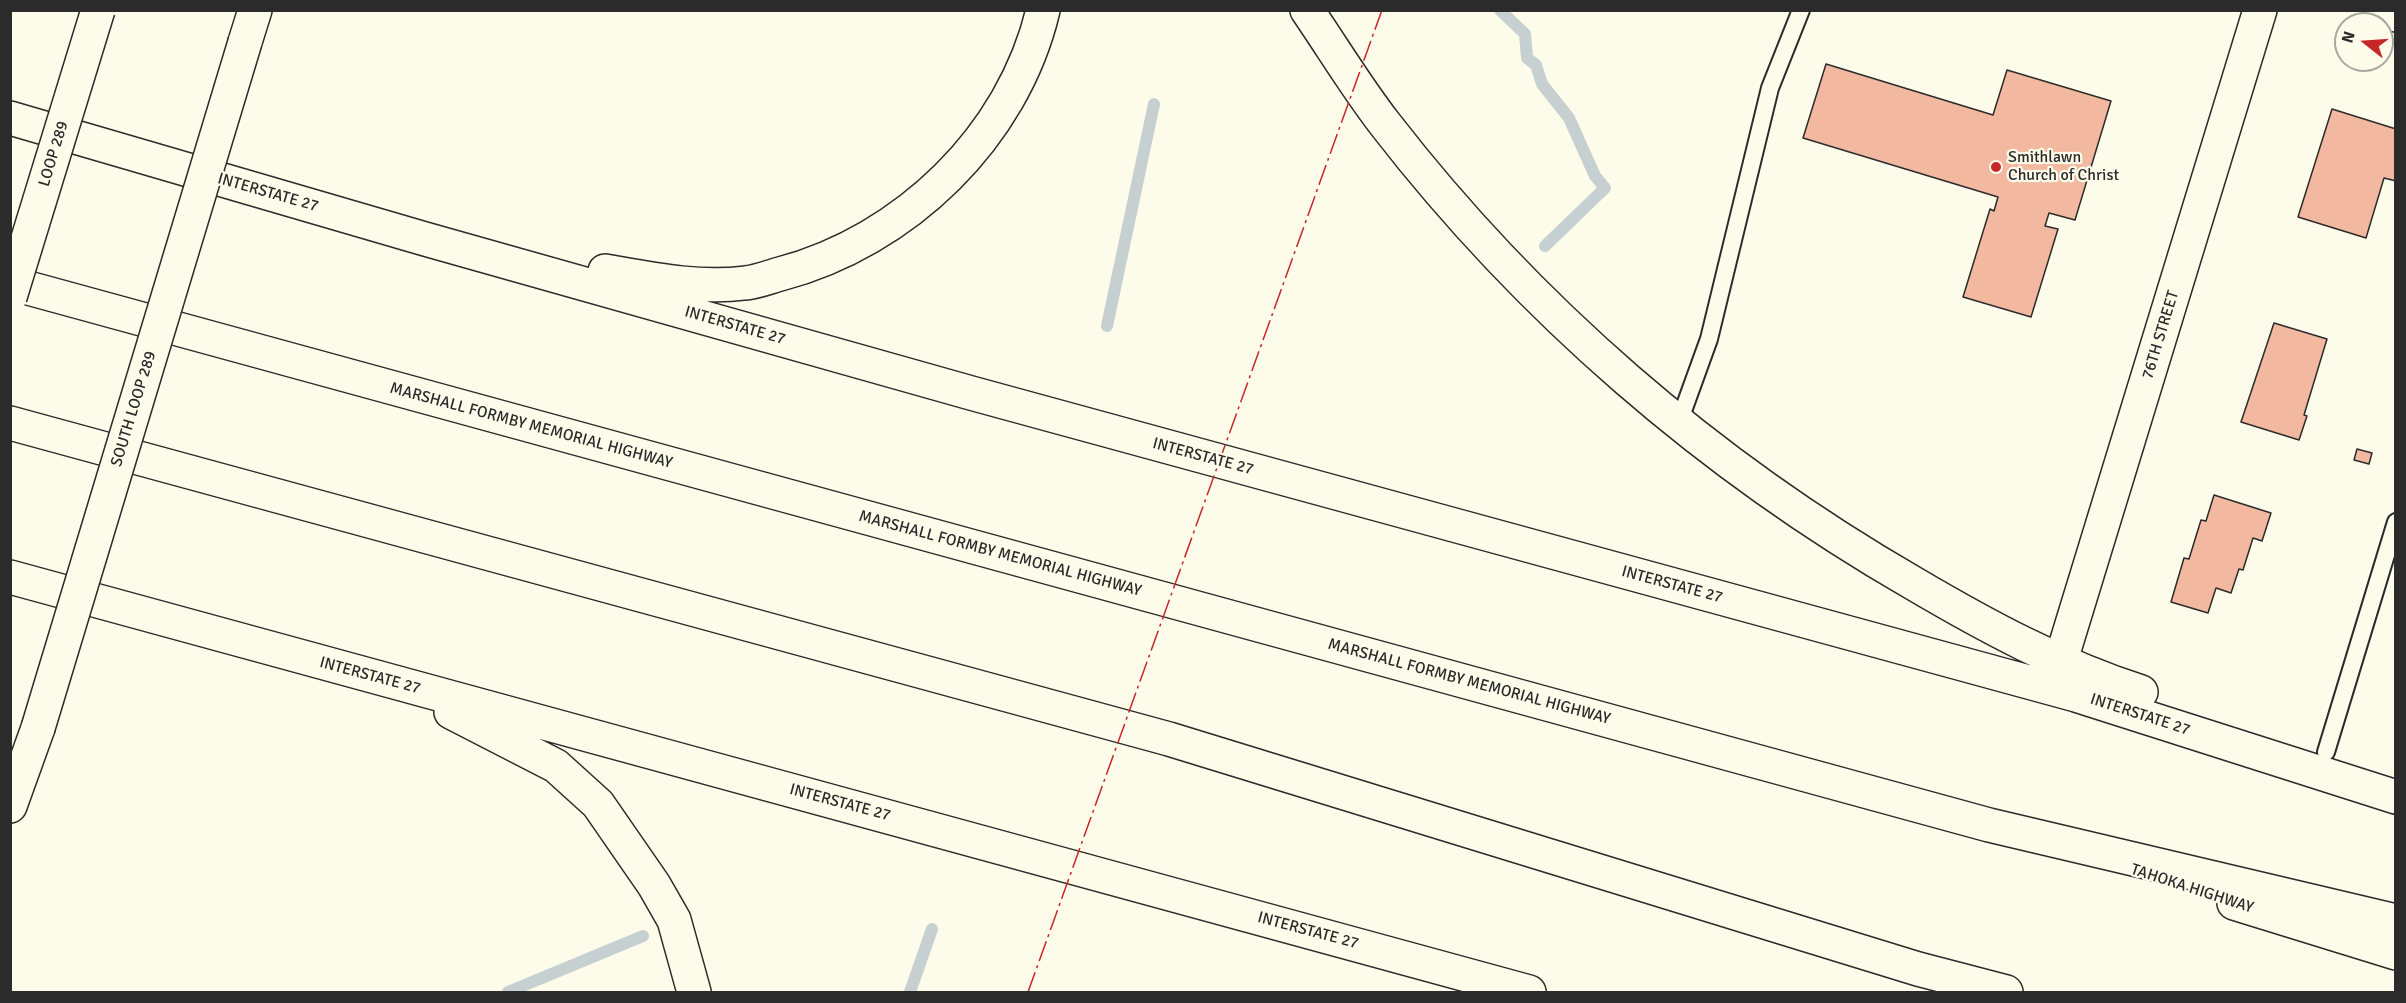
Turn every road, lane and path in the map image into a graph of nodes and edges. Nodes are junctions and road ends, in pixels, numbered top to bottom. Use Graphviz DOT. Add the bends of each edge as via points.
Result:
graph roads {
  1 [pos="98,10"];
  2 [pos="255,10"];
  3 [pos="1043,10"];
  4 [pos="1307,10"];
  5 [pos="1800,10"];
  6 [pos="2260,10"];
  7 [pos="2382,10"];
  8 [pos="2396,15"];
  9 [pos="10,118"];
  10 [pos="425,239"];
  11 [pos="10,283"];
  12 [pos="10,297"];
  13 [pos="1678,422"];
  14 [pos="10,423"];
  15 [pos="2396,522"];
  16 [pos="10,577"];
  17 [pos="2061,660"];
  18 [pos="399,685"];
  19 [pos="2326,752"];
  20 [pos="2396,778"];
  21 [pos="2396,796"];
  22 [pos="10,806"];
  23 [pos="1989,825"];
  24 [pos="2396,921"];
  25 [pos="2396,953"];
  26 [pos="1918,969"];
  27 [pos="694,993"];
  28 [pos="1529,993"];
  29 [pos="1958,993"];
  30 [pos="2006,993"];
  1 -- 12 [label="main road, LOOP 289, bridge"];
  2 -- 22 [label="main road, SOUTH LOOP 289, bridge" via="38,728"];
  3 -- 10 [label="main road" via="1026,65 1009,99 962,163 893,223 847,251 803,268 747,283 707,285"];
  4 -- 13 [label="main road" via="1385,123 1490,248 1561,319"];
  5 -- 13 [label="lane" via="1770,88 1709,339"];
  6 -- 17 [label="main road, 76TH STREET"];
  7 -- 8 [label="main road"];
  9 -- 10 [label="main road, INTERSTATE 27"];
  10 -- 21 [label="main road, INTERSTATE 27" via="971,393 2076,695"];
  11 -- 23 [label="main road, MARSHALL FORMBY MEMORIAL HIGHWAY"];
  13 -- 17 [label="main road" via="1847,545 1998,633"];
  14 -- 26 [label="main road" via="1169,739"];
  15 -- 19 [label="lane"];
  16 -- 18 [label="main road, INTERSTATE 27"];
  17 -- 19 [label="main road" via="2101,679"];
  18 -- 27 [label="main road" via="556,766 598,804 674,920"];
  18 -- 28 [label="main road, INTERSTATE 27"];
  19 -- 20 [label="main road"];
  23 -- 24 [label="main road"];
  23 -- 25 [label="main road, TAHOKA HIGHWAY"];
  26 -- 29 [label="main road"];
  26 -- 30 [label="main road"];
}
